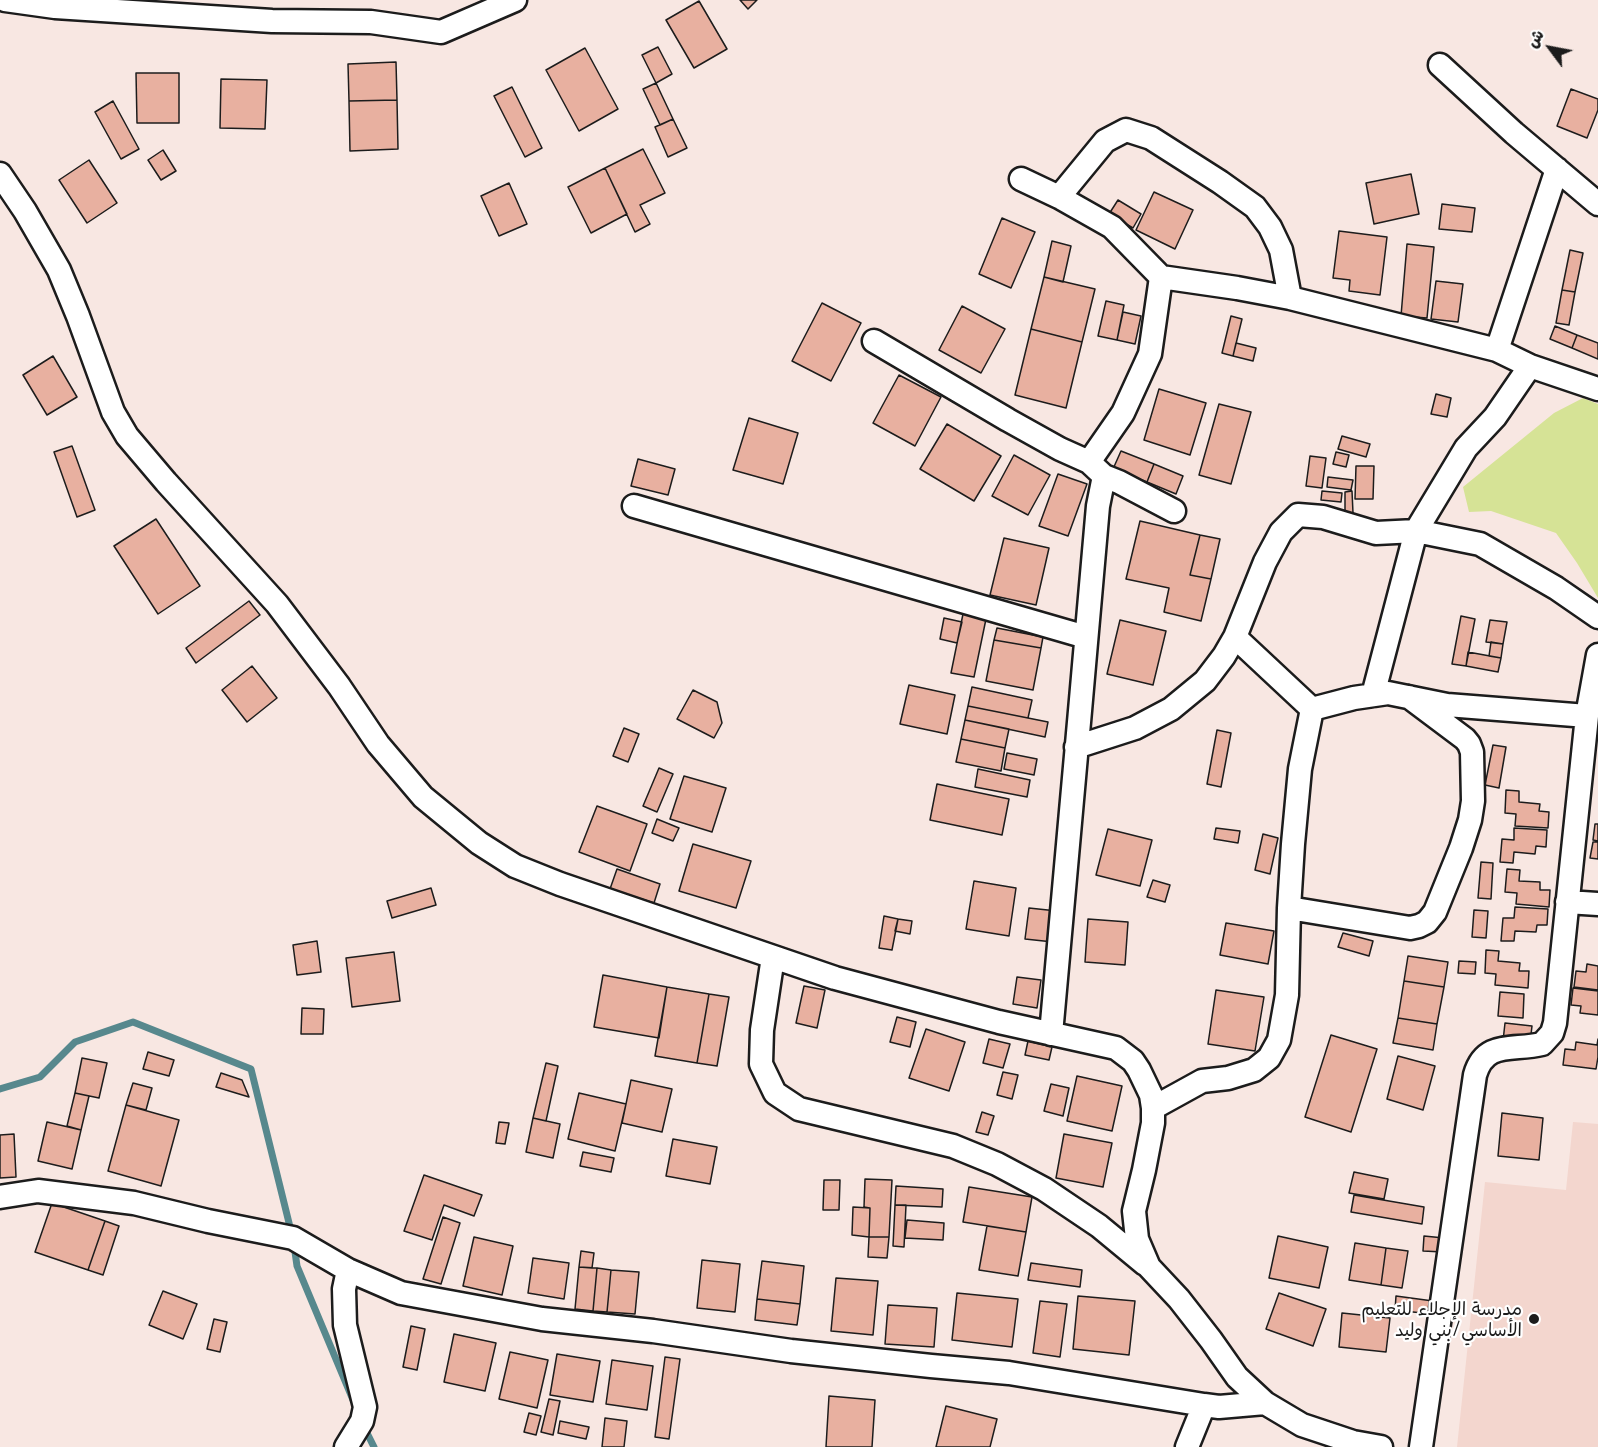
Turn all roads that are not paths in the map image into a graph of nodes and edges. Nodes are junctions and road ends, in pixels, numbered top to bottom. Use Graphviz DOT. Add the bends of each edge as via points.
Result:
graph roads {
  1 [pos="4,0"];
  2 [pos="515,0"];
  3 [pos="1440,65"];
  4 [pos="1557,169"];
  5 [pos="0,174"];
  6 [pos="1021,179"];
  7 [pos="1059,197"];
  8 [pos="1598,204"];
  9 [pos="1161,277"];
  10 [pos="1290,298"];
  11 [pos="874,341"];
  12 [pos="1497,350"];
  13 [pos="1530,366"];
  14 [pos="1598,389"];
  15 [pos="1097,469"];
  16 [pos="634,506"];
  17 [pos="1174,511"];
  18 [pos="1416,531"];
  19 [pos="1598,617"];
  20 [pos="1086,637"];
  21 [pos="1235,637"];
  22 [pos="1598,655"];
  23 [pos="1373,695"];
  24 [pos="1409,697"];
  25 [pos="1312,709"];
  26 [pos="1587,716"];
  27 [pos="1076,747"];
  28 [pos="1567,902"];
  29 [pos="1598,904"];
  30 [pos="1289,908"];
  31 [pos="773,957"];
  32 [pos="1051,1034"];
  33 [pos="1153,1108"];
  34 [pos="0,1197"];
  35 [pos="1149,1266"];
  36 [pos="348,1270"];
  37 [pos="1264,1403"];
  38 [pos="1204,1405"];
  39 [pos="346,1447"];
  40 [pos="1187,1447"];
  41 [pos="1381,1447"];
  42 [pos="1421,1447"];
  1 -- 2 [label="street" via="272,21 371,22 441,32"];
  3 -- 4 [label="street"];
  4 -- 8 [label="street"];
  4 -- 12 [label="street"];
  5 -- 31 [label="street" via="59,270 112,412 128,436 277,604 378,744 423,797 478,843 515,866"];
  6 -- 7 [label="street"];
  7 -- 9 [label="street" via="1112,227"];
  7 -- 10 [label="street" via="1105,141 1126,130 1151,138 1255,207 1270,226 1281,250"];
  9 -- 10 [label="street"];
  9 -- 15 [label="street" via="1150,354"];
  10 -- 12 [label="street"];
  11 -- 15 [label="street"];
  12 -- 13 [label="street"];
  13 -- 14 [label="street"];
  13 -- 18 [label="street" via="1496,417 1466,448"];
  15 -- 17 [label="street"];
  15 -- 20 [label="street" via="1098,506"];
  16 -- 20 [label="street"];
  18 -- 19 [label="street" via="1480,544"];
  18 -- 21 [label="street" via="1376,533 1323,517 1298,515 1281,532 1265,562"];
  18 -- 23 [label="street"];
  20 -- 27 [label="street"];
  21 -- 25 [label="street"];
  21 -- 27 [label="street" via="1205,681 1171,709 1135,728"];
  22 -- 26 [label="street"];
  23 -- 24 [label="street"];
  23 -- 25 [label="street"];
  24 -- 26 [label="street" via="1447,705"];
  24 -- 30 [label="street" via="1465,739 1472,752 1470,820 1435,912 1427,922 1410,928"];
  25 -- 30 [label="street" via="1300,769"];
  26 -- 28 [label="street"];
  27 -- 32 [label="street"];
  28 -- 29 [label="street"];
  28 -- 42 [label="street" via="1552,1033 1542,1044 1494,1051 1479,1063 1475,1075"];
  30 -- 33 [label="street" via="1287,995 1279,1040 1269,1058 1254,1070 1202,1081"];
  31 -- 32 [label="street" via="835,978"];
  31 -- 35 [label="street" via="761,1064 775,1093 799,1109 953,1146 997,1164 1044,1189"];
  32 -- 33 [label="street" via="1116,1048 1125,1054 1139,1070"];
  33 -- 35 [label="street" via="1134,1211 1137,1239"];
  34 -- 36 [label="street" via="38,1191 134,1203 293,1239"];
  35 -- 37 [label="street" via="1179,1299 1237,1377"];
  36 -- 38 [label="street" via="401,1293 542,1319 1009,1373"];
  36 -- 39 [label="street" via="345,1325 365,1407"];
  37 -- 38 [label="street"];
  37 -- 41 [label="street" via="1302,1425"];
  38 -- 40 [label="street"];
}
